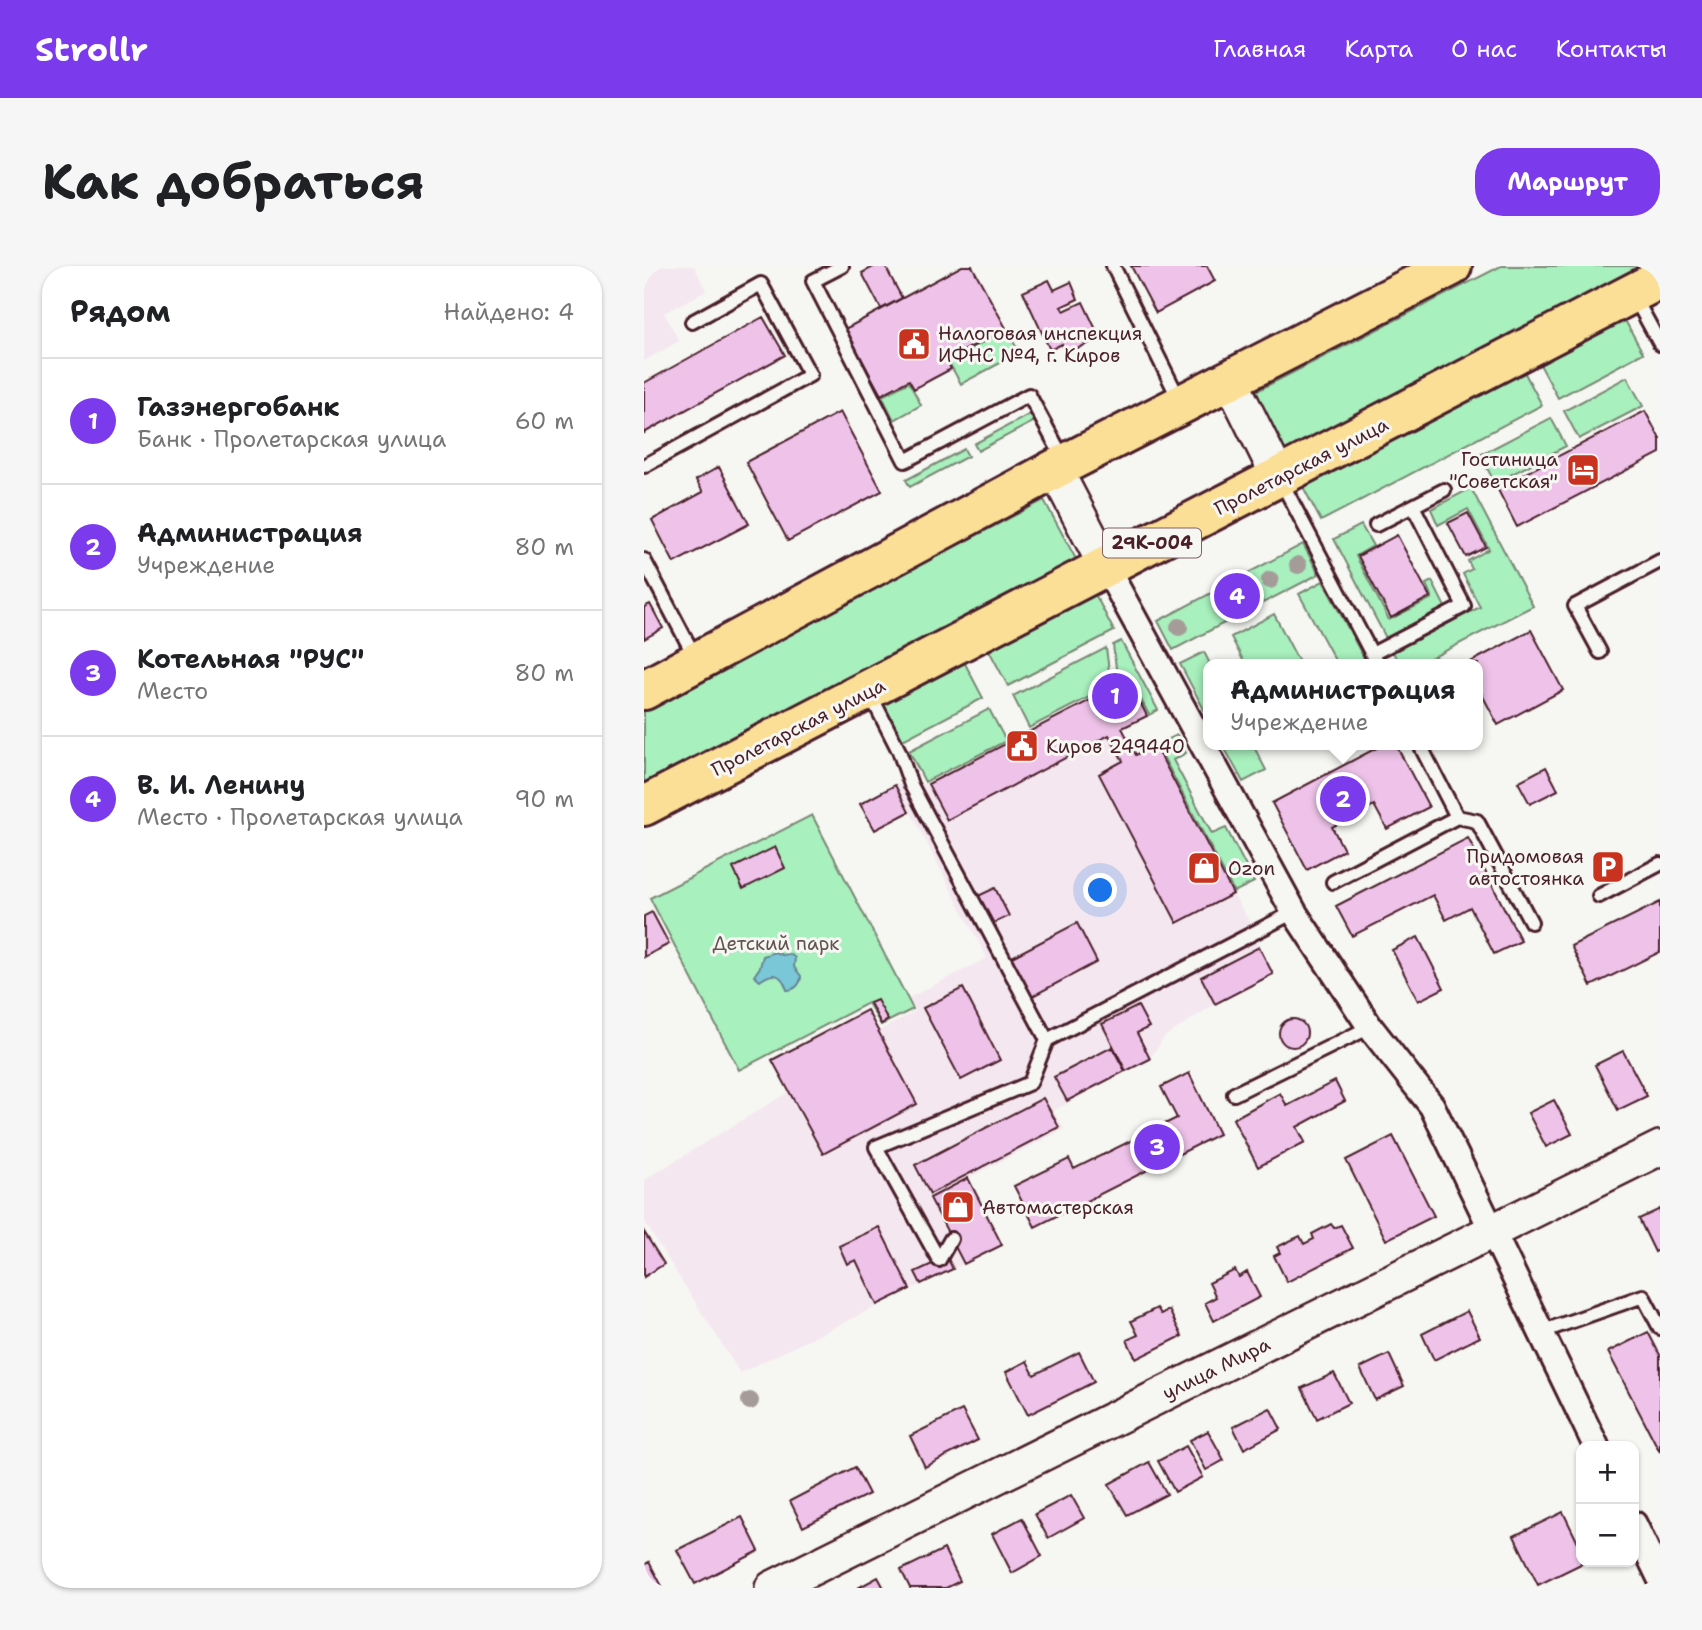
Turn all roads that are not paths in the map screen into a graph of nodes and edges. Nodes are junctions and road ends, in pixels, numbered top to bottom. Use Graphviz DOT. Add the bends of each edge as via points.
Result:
graph roads {
  1 [pos="842,266"];
  2 [pos="1113,266"];
  3 [pos="1452,266"];
  4 [pos="1647,286"];
  5 [pos="692,321"];
  6 [pos="1660,344"];
  7 [pos="1230,379"];
  8 [pos="1181,404"];
  9 [pos="644,466"];
  10 [pos="1060,467"];
  11 [pos="1279,478"];
  12 [pos="1444,490"];
  13 [pos="1413,506"];
  14 [pos="1376,525"];
  15 [pos="644,560"];
  16 [pos="1660,561"];
  17 [pos="1106,567"];
  18 [pos="1600,652"];
  19 [pos="1375,659"];
  20 [pos="698,661"];
  21 [pos="644,690"];
  22 [pos="868,690"];
  23 [pos="1203,745"];
  24 [pos="1206,750"];
  25 [pos="1423,750"];
  26 [pos="644,806"];
  27 [pos="1457,817"];
  28 [pos="1660,864"];
  29 [pos="1333,883"];
  30 [pos="1599,895"];
  31 [pos="1294,912"];
  32 [pos="1531,922"];
  33 [pos="1370,1027"];
  34 [pos="1047,1040"];
  35 [pos="1234,1094"];
  36 [pos="1660,1148"];
  37 [pos="1491,1232"];
  38 [pos="951,1240"];
  39 [pos="1660,1328"];
  40 [pos="1541,1332"];
  41 [pos="1595,1441"];
  42 [pos="1639,1534"];
  43 [pos="1659,1575"];
  44 [pos="772,1588"];
  1 -- 10 [label="lane" via="813,281 905,461 1029,395"];
  2 -- 8 [label="lane"];
  3 -- 7 [label="main road"];
  4 -- 6 [label="lane"];
  4 -- 11 [label="main road, Пролетарская улица / 29К-004"];
  5 -- 9 [label="lane" via="761,284 810,375"];
  7 -- 8 [label="main road"];
  7 -- 11 [label="street"];
  8 -- 10 [label="main road"];
  10 -- 17 [label="street"];
  10 -- 20 [label="main road"];
  11 -- 17 [label="main road, Пролетарская улица / 29К-004"];
  11 -- 19 [label="lane"];
  12 -- 13 [label="lane"];
  13 -- 14 [label="lane"];
  13 -- 19 [label="lane" via="1464,606"];
  15 -- 20 [label="lane"];
  16 -- 18 [label="lane" via="1575,606"];
  17 -- 22 [label="main road, Пролетарская улица / 29К-004"];
  17 -- 23 [label="street"];
  20 -- 21 [label="main road"];
  22 -- 26 [label="main road, Пролетарская улица / 29К-004"];
  22 -- 34 [label="lane" via="911,785"];
  24 -- 31 [label="street"];
  25 -- 27 [label="lane"];
  27 -- 29 [label="lane"];
  27 -- 32 [label="lane" via="1476,821"];
  28 -- 30 [label="lane"];
  31 -- 33 [label="street"];
  31 -- 34 [label="lane"];
  33 -- 35 [label="lane"];
  33 -- 37 [label="street" via="1432,1106"];
  34 -- 38 [label="lane" via="1030,1083 876,1147 939,1260"];
  36 -- 37 [label="street, улица Мира"];
  37 -- 40 [label="street"];
  37 -- 44 [label="street, улица Мира"];
  39 -- 40 [label="lane" via="1643,1296"];
  40 -- 41 [label="street"];
  42 -- 43 [label="street"];
}
